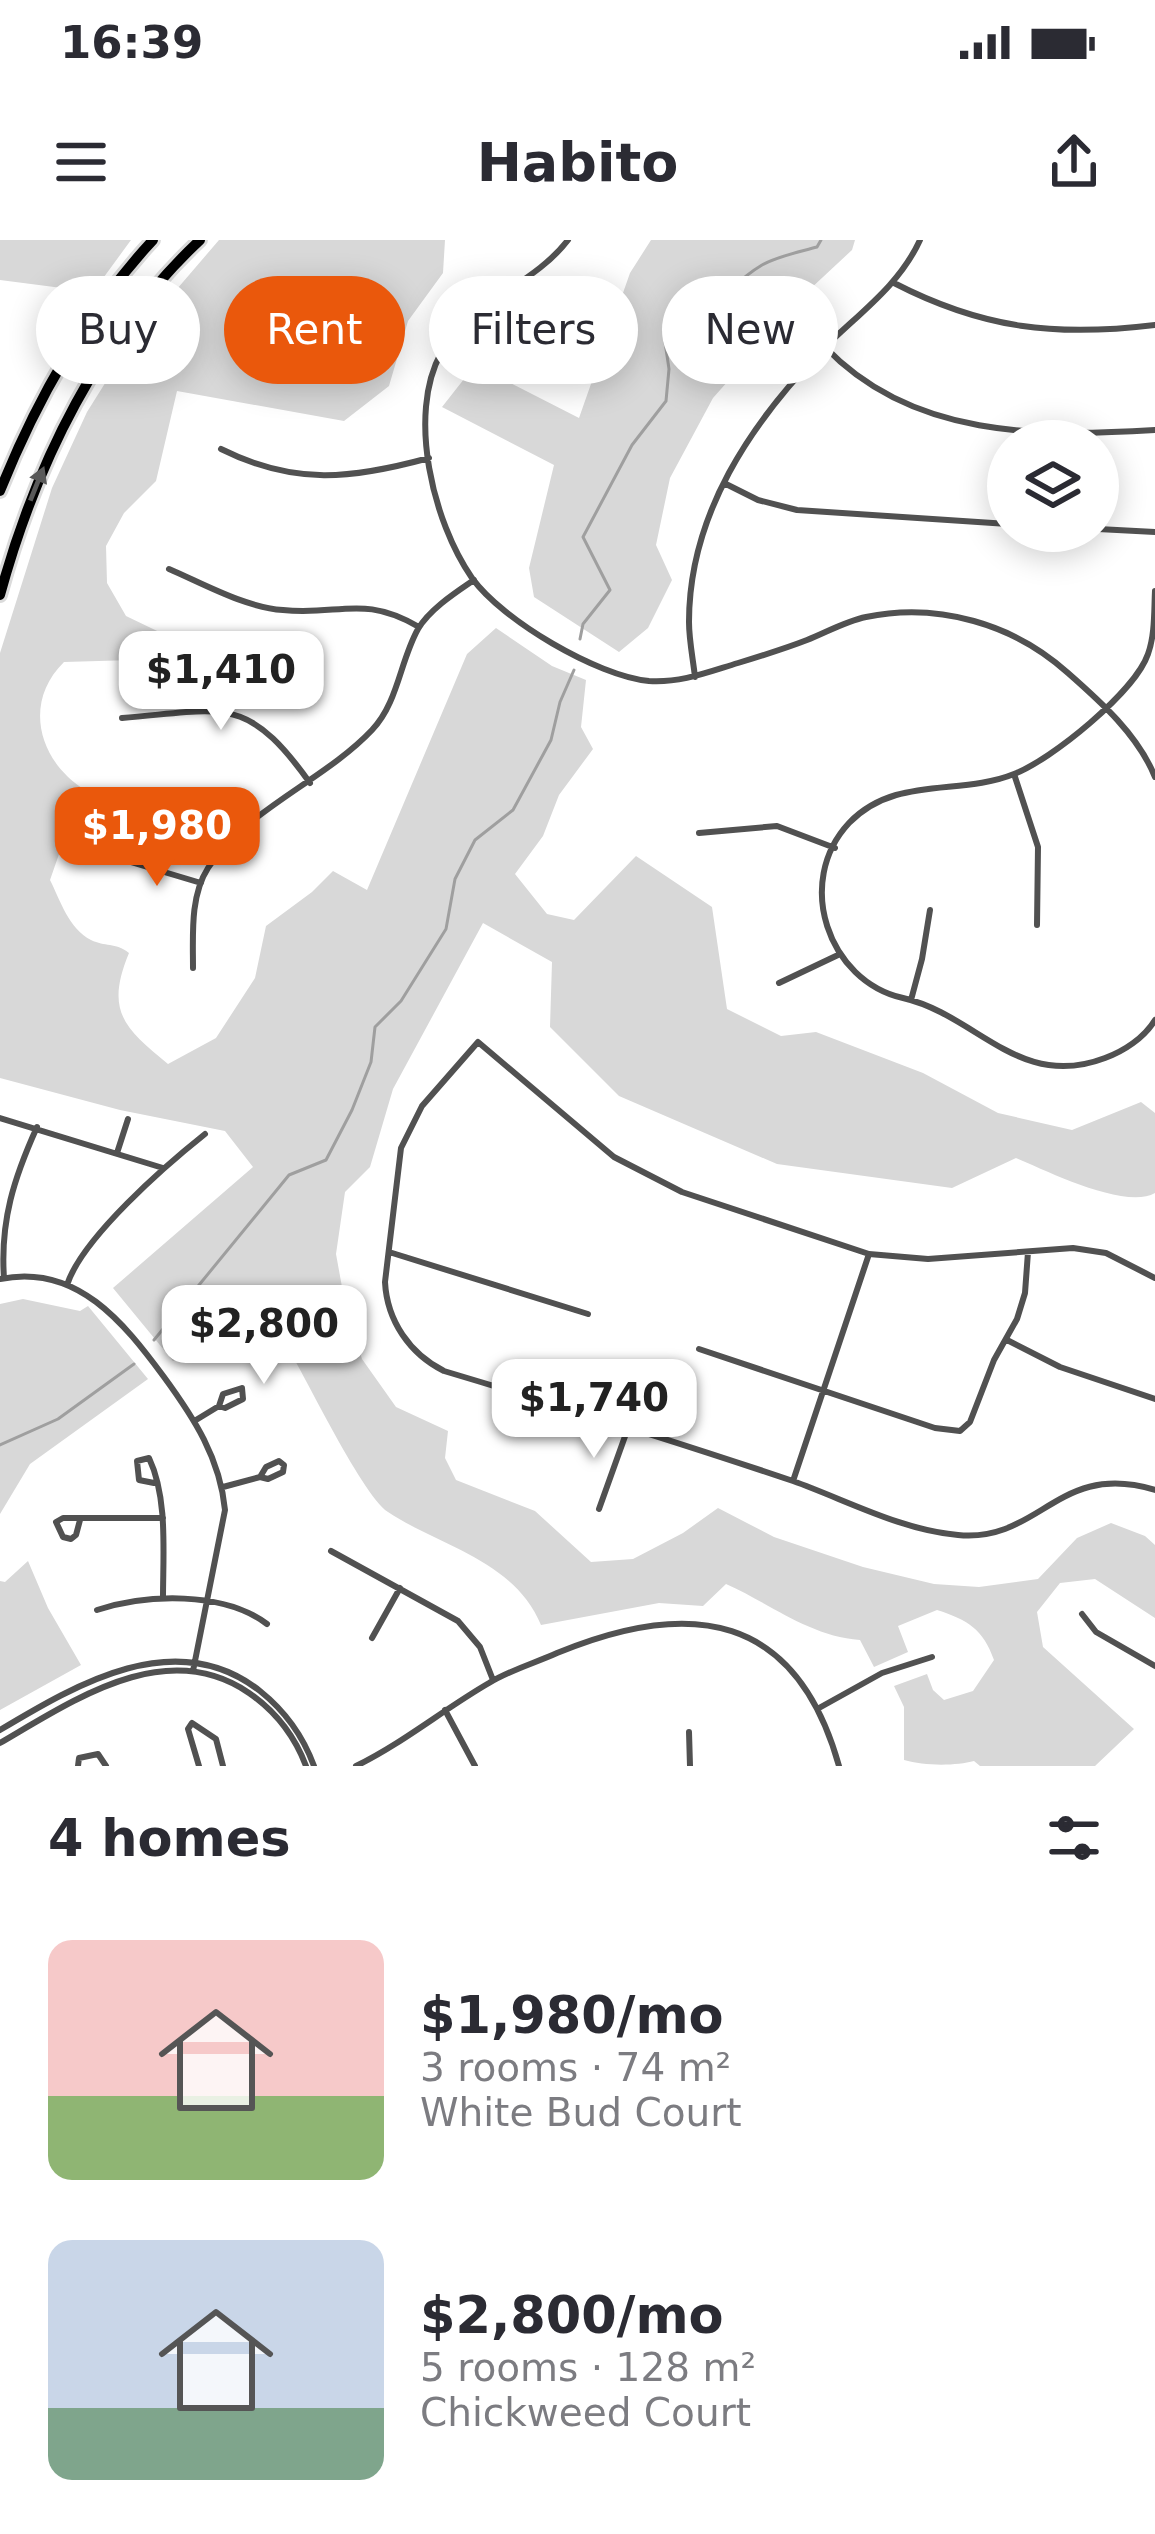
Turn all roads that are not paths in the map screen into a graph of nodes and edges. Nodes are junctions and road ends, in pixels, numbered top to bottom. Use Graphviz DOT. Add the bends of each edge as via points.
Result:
graph roads {
  1 [pos="153,240"];
  2 [pos="200,240"];
  3 [pos="549,240"];
  4 [pos="568,240"];
  5 [pos="920,240"];
  6 [pos="561,250"];
  7 [pos="894,283"];
  8 [pos="1155,325"];
  9 [pos="838,335"];
  10 [pos="838,361"];
  11 [pos="792,384"];
  12 [pos="1155,430"];
  13 [pos="221,449"];
  14 [pos="429,458"];
  15 [pos="724,482"];
  16 [pos="0,490"];
  17 [pos="987,523"];
  18 [pos="1119,530"];
  19 [pos="1155,532"];
  20 [pos="169,568"];
  21 [pos="474,580"];
  22 [pos="1155,591"];
  23 [pos="0,595"];
  24 [pos="419,627"];
  25 [pos="1153,640"];
  26 [pos="694,677"];
  27 [pos="1108,709"];
  28 [pos="122,718"];
  29 [pos="1014,775"];
  30 [pos="1155,777"];
  31 [pos="310,783"];
  32 [pos="699,833"];
  33 [pos="835,848"];
  34 [pos="124,860"];
  35 [pos="201,883"];
  36 [pos="930,910"];
  37 [pos="1037,925"];
  38 [pos="838,955"];
  39 [pos="193,968"];
  40 [pos="779,983"];
  41 [pos="910,1000"];
  42 [pos="1155,1020"];
  43 [pos="1152,1032"];
  44 [pos="0,1118"];
  45 [pos="128,1119"];
  46 [pos="38,1127"];
  47 [pos="205,1134"];
  48 [pos="117,1153"];
  49 [pos="163,1168"];
  50 [pos="1028,1251"];
  51 [pos="389,1252"];
  52 [pos="869,1254"];
  53 [pos="2,1278"];
  54 [pos="1155,1278"];
  55 [pos="67,1285"];
  56 [pos="587,1315"];
  57 [pos="1007,1340"];
  58 [pos="699,1349"];
  59 [pos="824,1390"];
  60 [pos="1155,1399"];
  61 [pos="219,1406"];
  62 [pos="196,1420"];
  63 [pos="628,1428"];
  64 [pos="260,1477"];
  65 [pos="793,1481"];
  66 [pos="154,1483"];
  67 [pos="223,1487"];
  68 [pos="1155,1490"];
  69 [pos="599,1509"];
  70 [pos="163,1518"];
  71 [pos="80,1520"];
  72 [pos="331,1551"];
  73 [pos="400,1588"];
  74 [pos="163,1598"];
  75 [pos="208,1603"];
  76 [pos="97,1610"];
  77 [pos="1082,1615"];
  78 [pos="267,1624"];
  79 [pos="372,1638"];
  80 [pos="932,1657"];
  81 [pos="1155,1666"];
  82 [pos="194,1667"];
  83 [pos="493,1680"];
  84 [pos="819,1708"];
  85 [pos="445,1710"];
  86 [pos="0,1730"];
  87 [pos="689,1732"];
  88 [pos="0,1743"];
  89 [pos="78,1766"];
  90 [pos="106,1766"];
  91 [pos="199,1766"];
  92 [pos="223,1766"];
  93 [pos="310,1766"];
  94 [pos="356,1766"];
  95 [pos="475,1766"];
  96 [pos="690,1766"];
  97 [pos="839,1766"];
  1 -- 16 [label="highway" via="61,366"];
  23 -- 2 [label="highway, one-way" via="36,488 87,382"];
  3 -- 6 [label="street"];
  4 -- 6 [label="street"];
  5 -- 7 [label="street"];
  6 -- 14 [label="street" via="449,340 425,396"];
  7 -- 8 [label="street" via="1004,325 1065,332"];
  7 -- 9 [label="street"];
  10 -- 12 [label="street" via="913,406 972,426 1044,434"];
  11 -- 15 [label="street"];
  13 -- 14 [label="street" via="270,471 316,476"];
  14 -- 21 [label="street" via="442,514"];
  15 -- 17 [label="street" via="797,510"];
  15 -- 26 [label="street" via="700,543 689,621"];
  18 -- 19 [label="street"];
  20 -- 24 [label="street" via="284,610 375,608"];
  21 -- 24 [label="street"];
  21 -- 26 [label="street" via="521,621 596,667 647,681"];
  22 -- 25 [label="street"];
  24 -- 31 [label="street" via="376,726"];
  25 -- 27 [label="street" via="1136,678"];
  26 -- 27 [label="street" via="865,617 966,616 1053,660"];
  27 -- 29 [label="street"];
  27 -- 30 [label="street"];
  28 -- 31 [label="street" via="204,711 248,717 277,739"];
  29 -- 33 [label="street" via="901,793 849,823"];
  29 -- 37 [label="street" via="1038,847"];
  31 -- 35 [label="street" via="243,830"];
  32 -- 33 [label="street" via="777,826"];
  33 -- 38 [label="street" via="822,890"];
  34 -- 35 [label="street"];
  35 -- 39 [label="street"];
  36 -- 41 [label="street"];
  38 -- 40 [label="street"];
  38 -- 41 [label="street" via="874,988"];
  41 -- 43 [label="street" via="950,1014 1016,1057 1062,1067 1101,1060"];
  42 -- 43 [label="street"];
  44 -- 46 [label="street"];
  45 -- 48 [label="street"];
  46 -- 48 [label="street"];
  46 -- 53 [label="street" via="6,1205"];
  47 -- 49 [label="street"];
  48 -- 49 [label="street"];
  49 -- 55 [label="street" via="79,1259"];
  50 -- 52 [label="street" via="928,1259"];
  50 -- 54 [label="street" via="1106,1253"];
  50 -- 57 [label="street" via="1025,1294"];
  51 -- 52 [label="street" via="401,1148 422,1106 478,1042 614,1157 658,1182"];
  51 -- 56 [label="street"];
  51 -- 63 [label="street" via="388,1307 428,1363"];
  52 -- 59 [label="street"];
  53 -- 55 [label="street"];
  55 -- 62 [label="street" via="122,1321"];
  57 -- 59 [label="street" via="960,1430"];
  57 -- 60 [label="street"];
  58 -- 59 [label="street"];
  59 -- 65 [label="street"];
  61 -- 62 [label="street"];
  62 -- 67 [label="street"];
  63 -- 65 [label="street"];
  63 -- 69 [label="street"];
  64 -- 67 [label="street"];
  65 -- 68 [label="street" via="928,1530 973,1536 1014,1526 1091,1484"];
  66 -- 70 [label="street"];
  67 -- 75 [label="street"];
  70 -- 71 [label="street"];
  70 -- 74 [label="street"];
  72 -- 73 [label="street"];
  73 -- 79 [label="street"];
  73 -- 83 [label="street" via="458,1621"];
  74 -- 75 [label="street"];
  74 -- 76 [label="street"];
  75 -- 78 [label="street"];
  75 -- 82 [label="street"];
  77 -- 81 [label="street"];
  80 -- 84 [label="street"];
  82 -- 86 [label="street" via="143,1664 86,1681"];
  82 -- 88 [label="street" via="129,1677"];
  82 -- 93 [label="street" via="241,1678 271,1700 302,1738"];
  83 -- 84 [label="street" via="609,1632 698,1623 781,1660"];
  83 -- 85 [label="street"];
  84 -- 97 [label="street"];
  85 -- 94 [label="street"];
  85 -- 95 [label="street"];
  87 -- 96 [label="street"];
  89 -- 90 [label="street" via="98,1754"];
  91 -- 92 [label="street" via="192,1723 216,1739"];
}
